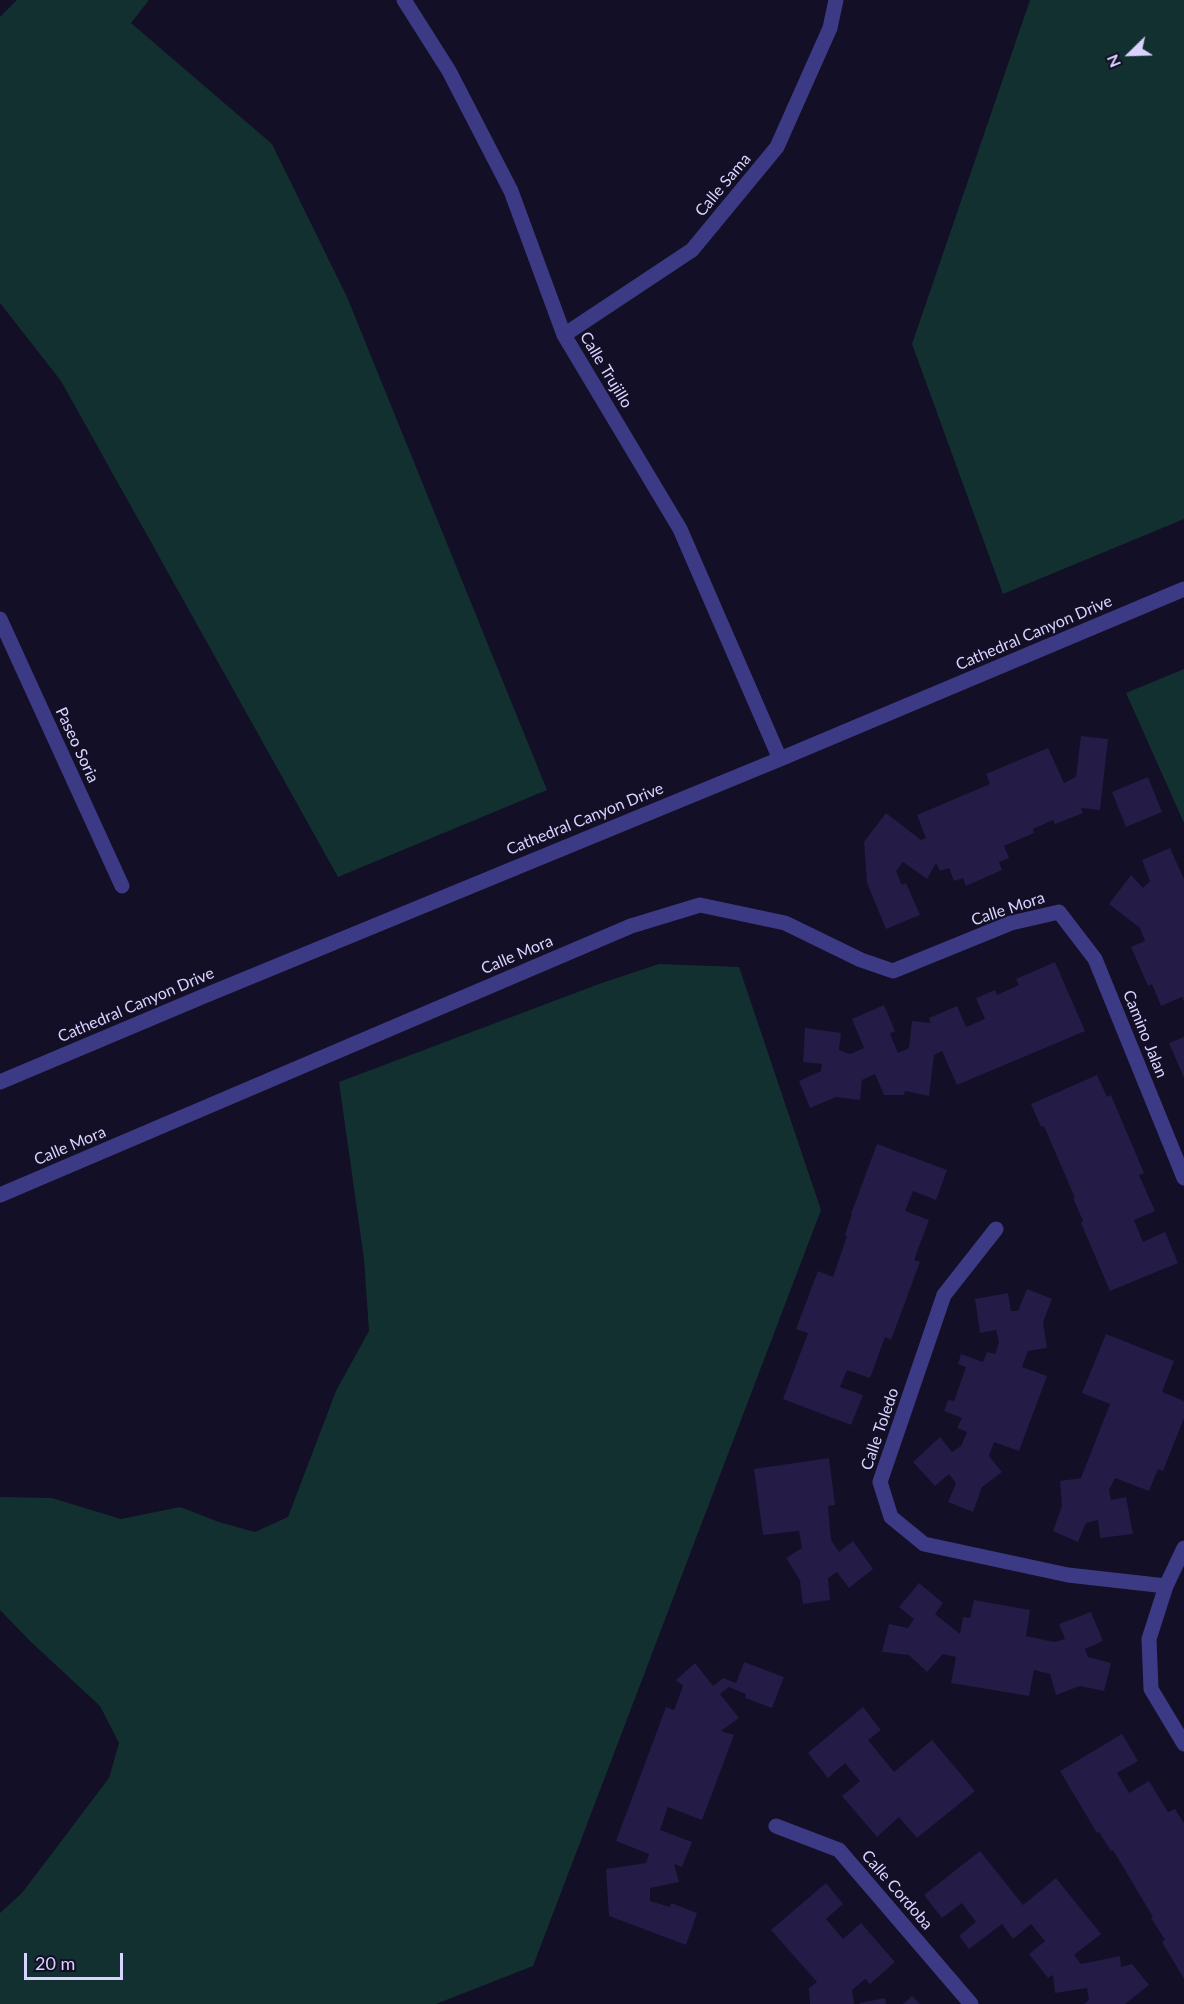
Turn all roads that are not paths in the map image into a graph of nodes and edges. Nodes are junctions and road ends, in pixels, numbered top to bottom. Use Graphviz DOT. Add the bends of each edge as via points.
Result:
graph roads {
  1 [pos="404,0"];
  2 [pos="836,0"];
  3 [pos="564,334"];
  4 [pos="1184,589"];
  5 [pos="0,619"];
  6 [pos="780,759"];
  7 [pos="122,886"];
  8 [pos="1059,912"];
  9 [pos="0,1082"];
  10 [pos="1184,1178"];
  11 [pos="0,1195"];
  12 [pos="996,1229"];
  13 [pos="1184,1548"];
  14 [pos="1166,1586"];
  15 [pos="1184,1744"];
  16 [pos="776,1826"];
  17 [pos="971,2004"];
  1 -- 3 [label="street, Calle Trujillo" via="449,71 511,191"];
  2 -- 3 [label="street, Calle Sama" via="830,28 777,147 692,250"];
  3 -- 6 [label="street, Calle Trujillo" via="680,529"];
  4 -- 6 [label="street, Cathedral Canyon Drive"];
  5 -- 7 [label="street, Paseo Soria"];
  6 -- 9 [label="street, Cathedral Canyon Drive"];
  8 -- 10 [label="street, Camino Jalan" via="1095,959"];
  8 -- 11 [label="street, Calle Mora" via="1011,923 893,971 785,923 700,905 631,926"];
  12 -- 14 [label="street, Calle Toledo" via="944,1295 880,1482 891,1517 924,1544 1068,1575"];
  13 -- 14 [label="street"];
  14 -- 15 [label="street" via="1149,1639 1151,1689"];
  16 -- 17 [label="street, Calle Cordoba" via="839,1850"];
}
